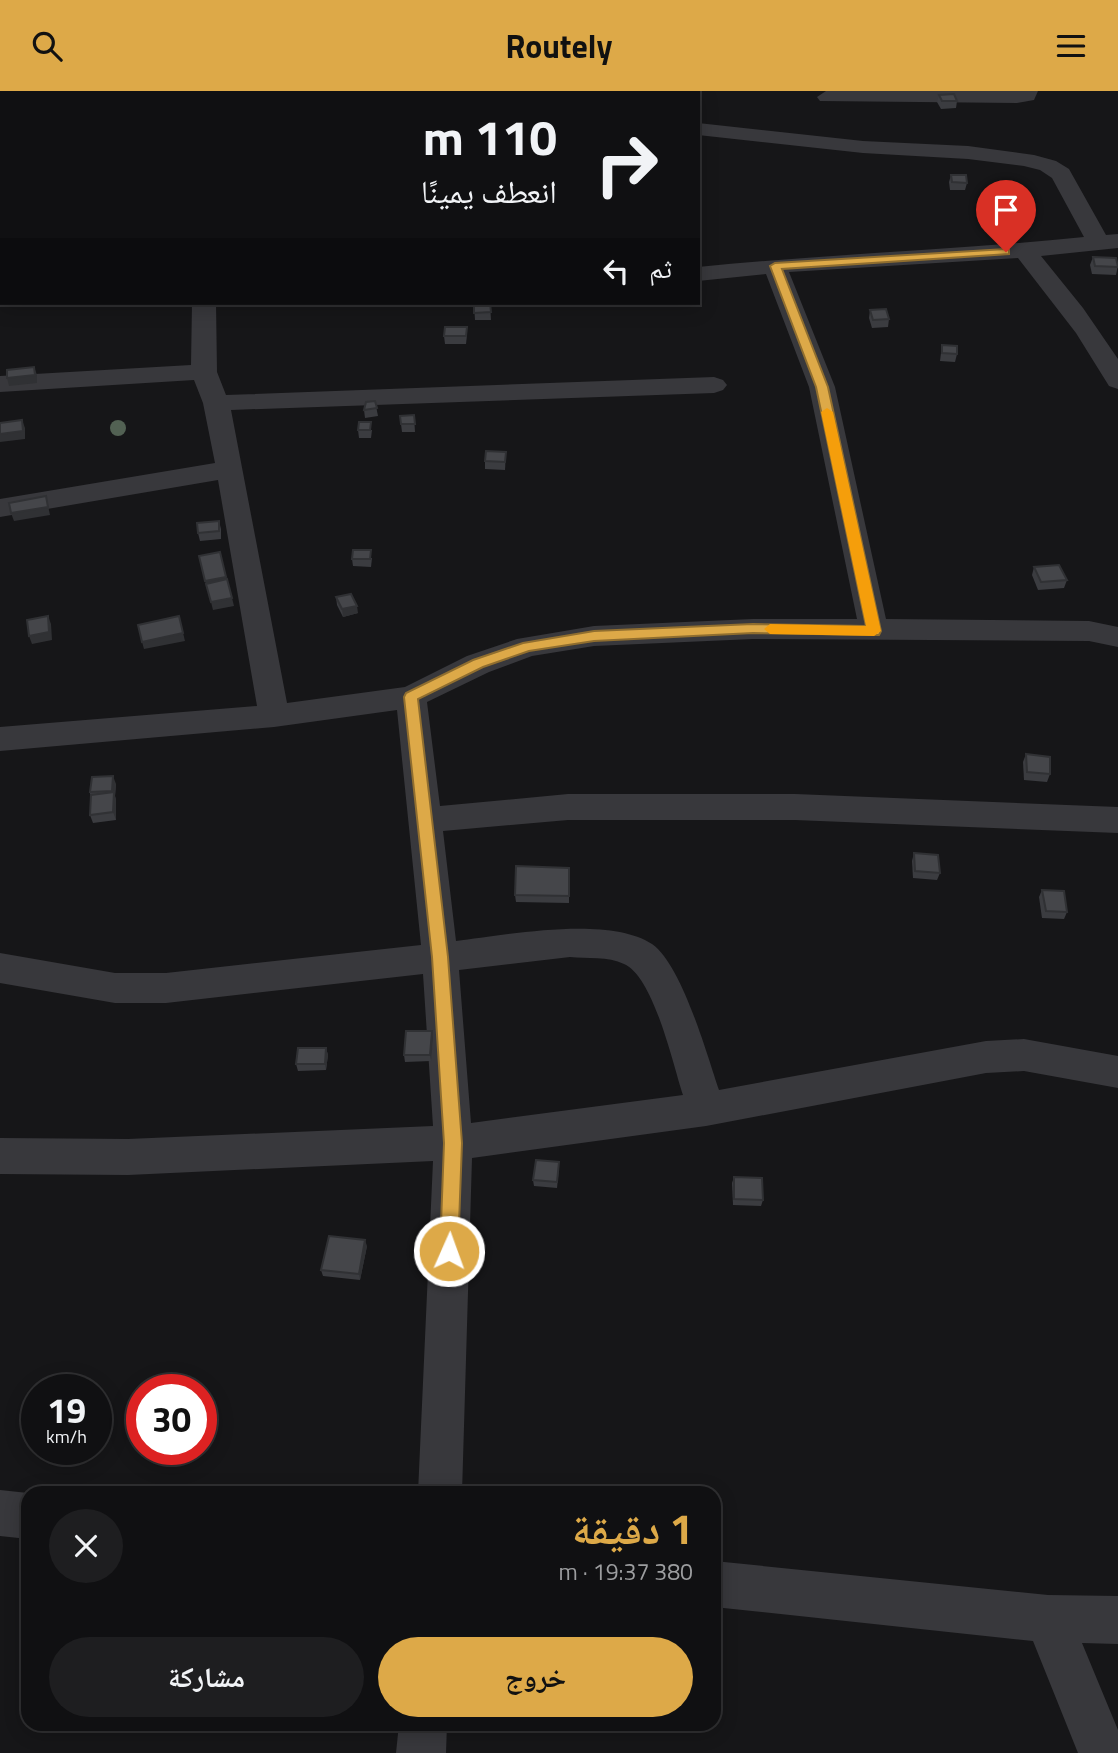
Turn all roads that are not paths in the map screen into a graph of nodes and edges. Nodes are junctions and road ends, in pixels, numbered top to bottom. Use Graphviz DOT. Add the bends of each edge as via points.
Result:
graph roads {
  1 [pos="1028,91"];
  2 [pos="827,94"];
  3 [pos="700,129"];
  4 [pos="831,143"];
  5 [pos="1108,242"];
  6 [pos="1024,250"];
  7 [pos="775,266"];
  8 [pos="700,274"];
  9 [pos="204,305"];
  10 [pos="204,372"];
  11 [pos="1118,381"];
  12 [pos="0,384"];
  13 [pos="714,385"];
  14 [pos="216,403"];
  15 [pos="230,469"];
  16 [pos="0,509"];
  17 [pos="874,631"];
  18 [pos="1118,637"];
  19 [pos="411,697"];
  20 [pos="274,716"];
  21 [pos="0,739"];
  22 [pos="425,820"];
  23 [pos="1118,821"];
  24 [pos="440,957"];
  25 [pos="0,968"];
  26 [pos="1118,1072"];
  27 [pos="706,1109"];
  28 [pos="453,1143"];
  29 [pos="0,1156"];
  30 [pos="440,1486"];
  31 [pos="0,1513"];
  32 [pos="21,1515"];
  33 [pos="721,1585"];
  34 [pos="1048,1619"];
  35 [pos="1118,1620"];
  36 [pos="423,1731"];
  37 [pos="421,1753"];
  38 [pos="1103,1753"];
  1 -- 2 [label="street" via="1027,96 1017,97"];
  2 -- 4 [label="street"];
  3 -- 4 [label="street"];
  4 -- 5 [label="street" via="971,153 1043,164 1061,174"];
  5 -- 6 [label="street"];
  6 -- 7 [label="street"];
  6 -- 11 [label="street" via="1107,359"];
  7 -- 8 [label="street"];
  7 -- 17 [label="street" via="822,387"];
  9 -- 10 [label="street"];
  10 -- 12 [label="street"];
  10 -- 14 [label="street"];
  13 -- 14 [label="street"];
  14 -- 15 [label="street"];
  15 -- 16 [label="street"];
  15 -- 20 [label="street"];
  17 -- 18 [label="street" via="1089,631"];
  17 -- 19 [label="street" via="753,629 594,636 528,646"];
  19 -- 20 [label="street"];
  19 -- 22 [label="street"];
  20 -- 21 [label="street"];
  22 -- 23 [label="street" via="568,807 795,807"];
  22 -- 24 [label="street"];
  24 -- 25 [label="street" via="166,988 115,988"];
  24 -- 27 [label="street" via="570,943 641,955 654,968 674,1015"];
  24 -- 28 [label="street"];
  26 -- 27 [label="street" via="1024,1055 986,1058"];
  27 -- 28 [label="street"];
  28 -- 29 [label="street" via="128,1157"];
  28 -- 30 [label="street"];
  31 -- 32 [label="street"];
  33 -- 34 [label="street"];
  34 -- 35 [label="street"];
  34 -- 38 [label="street"];
  36 -- 37 [label="street"];
}
